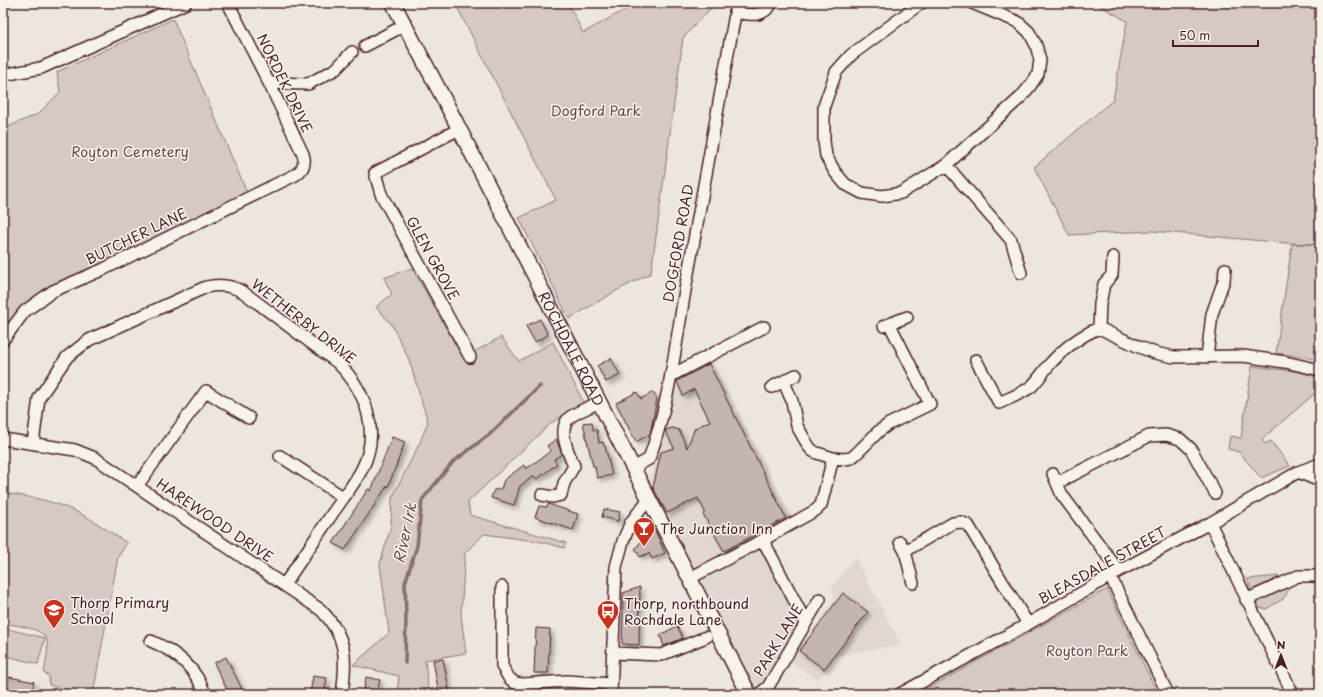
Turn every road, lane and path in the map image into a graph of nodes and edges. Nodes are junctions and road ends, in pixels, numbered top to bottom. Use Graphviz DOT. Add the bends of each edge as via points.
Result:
graph roads {
  1 [pos="186,3"];
  2 [pos="228,3"];
  3 [pos="394,3"];
  4 [pos="772,3"];
  5 [pos="921,3"];
  6 [pos="972,3"];
  7 [pos="736,8"];
  8 [pos="405,25"];
  9 [pos="365,46"];
  10 [pos="352,52"];
  11 [pos="3,75"];
  12 [pos="269,83"];
  13 [pos="459,130"];
  14 [pos="946,165"];
  15 [pos="295,175"];
  16 [pos="1113,257"];
  17 [pos="1225,269"];
  18 [pos="1021,273"];
  19 [pos="907,317"];
  20 [pos="764,327"];
  21 [pos="1099,328"];
  22 [pos="3,340"];
  23 [pos="470,356"];
  24 [pos="1207,357"];
  25 [pos="976,360"];
  26 [pos="1320,370"];
  27 [pos="672,375"];
  28 [pos="796,375"];
  29 [pos="784,382"];
  30 [pos="772,387"];
  31 [pos="599,402"];
  32 [pos="249,418"];
  33 [pos="3,439"];
  34 [pos="33,443"];
  35 [pos="280,456"];
  36 [pos="833,458"];
  37 [pos="1320,464"];
  38 [pos="633,468"];
  39 [pos="1298,472"];
  40 [pos="1320,481"];
  41 [pos="137,486"];
  42 [pos="1215,493"];
  43 [pos="542,495"];
  44 [pos="344,497"];
  45 [pos="648,500"];
  46 [pos="1210,523"];
  47 [pos="763,540"];
  48 [pos="1114,573"];
  49 [pos="690,578"];
  50 [pos="1320,578"];
  51 [pos="913,583"];
  52 [pos="284,585"];
  53 [pos="502,587"];
  54 [pos="820,599"];
  55 [pos="1246,600"];
  56 [pos="806,622"];
  57 [pos="1028,624"];
  58 [pos="706,637"];
  59 [pos="151,641"];
  60 [pos="613,653"];
  61 [pos="611,689"];
  62 [pos="205,694"];
  63 [pos="342,694"];
  64 [pos="749,694"];
  65 [pos="760,694"];
  66 [pos="900,694"];
  67 [pos="1168,694"];
  68 [pos="1293,694"];
  1 -- 11 [label="street" via="41,68"];
  2 -- 12 [label="street, NORDEK DRIVE"];
  3 -- 8 [label="main road, ROCHDALE ROAD"];
  4 -- 7 [label="street" via="768,10 760,14 749,15"];
  5 -- 14 [label="street" via="851,55 836,72 824,106 826,156 845,184 862,193 882,196 901,193"];
  6 -- 14 [label="street" via="1018,22 1029,32 1040,60 1038,74 1021,97"];
  7 -- 27 [label="street, DOGFORD ROAD" via="686,281"];
  8 -- 9 [label="street"];
  8 -- 13 [label="main road, ROCHDALE ROAD"];
  10 -- 12 [label="street" via="336,70 308,84"];
  12 -- 15 [label="street, NORDEK DRIVE" via="304,158 302,169"];
  13 -- 23 [label="street, GLEN GROVE" via="375,172 381,194"];
  13 -- 31 [label="main road, ROCHDALE ROAD"];
  14 -- 18 [label="street" via="1010,240"];
  15 -- 22 [label="street, BUTCHER LANE" via="104,269 53,291 25,311"];
  16 -- 21 [label="street" via="1112,275 1104,284 1100,304"];
  17 -- 24 [label="street" via="1224,280 1212,314"];
  19 -- 36 [label="street" via="886,326 930,404 889,424 850,458"];
  20 -- 27 [label="street"];
  21 -- 24 [label="street" via="1155,353 1174,357"];
  21 -- 25 [label="street" via="1087,333 1062,352 1032,386 998,403"];
  24 -- 26 [label="street" via="1265,358"];
  27 -- 38 [label="street, DOGFORD ROAD" via="657,439 649,459"];
  28 -- 29 [label="street"];
  29 -- 30 [label="street"];
  29 -- 36 [label="street" via="792,401 797,426 809,447 817,453"];
  31 -- 38 [label="main road, ROCHDALE ROAD"];
  31 -- 43 [label="street" via="569,418 564,427 566,446 574,466 564,483 561,495"];
  32 -- 41 [label="street" via="206,391"];
  33 -- 34 [label="street, HAREWOOD DRIVE"];
  34 -- 41 [label="street, HAREWOOD DRIVE" via="75,450 95,458"];
  34 -- 44 [label="street, WETHERBY DRIVE" via="39,398 67,357 89,340 206,287 228,286 243,292 338,364 359,390 370,422 369,446 362,469"];
  35 -- 44 [label="street"];
  36 -- 47 [label="street" via="821,505"];
  37 -- 39 [label="street, BLEASDALE STREET"];
  38 -- 45 [label="main road, ROCHDALE ROAD"];
  39 -- 40 [label="street"];
  39 -- 46 [label="street, BLEASDALE STREET"];
  41 -- 52 [label="street, HAREWOOD DRIVE"];
  42 -- 48 [label="street" via="1191,449 1180,439 1166,435 1149,436 1055,478 1062,495"];
  44 -- 52 [label="street, WETHERBY DRIVE"];
  45 -- 49 [label="main road, ROCHDALE ROAD"];
  45 -- 60 [label="street" via="623,540 616,567"];
  46 -- 48 [label="street, BLEASDALE STREET"];
  46 -- 55 [label="street"];
  47 -- 49 [label="street"];
  47 -- 56 [label="street"];
  48 -- 57 [label="street, BLEASDALE STREET"];
  48 -- 67 [label="street"];
  49 -- 64 [label="main road, ROCHDALE ROAD"];
  50 -- 55 [label="street" via="1298,576"];
  51 -- 57 [label="street" via="903,546 960,522 968,525"];
  52 -- 63 [label="street, HAREWOOD DRIVE" via="321,610 338,633 345,659"];
  53 -- 61 [label="street" via="502,666 509,678 523,684 567,681"];
  54 -- 56 [label="street, PARK LANE"];
  55 -- 68 [label="street"];
  56 -- 65 [label="street, PARK LANE" via="768,687"];
  57 -- 66 [label="street, BLEASDALE STREET"];
  58 -- 60 [label="street" via="661,655"];
  59 -- 62 [label="street" via="182,660 197,678"];
  60 -- 61 [label="street"];
}
